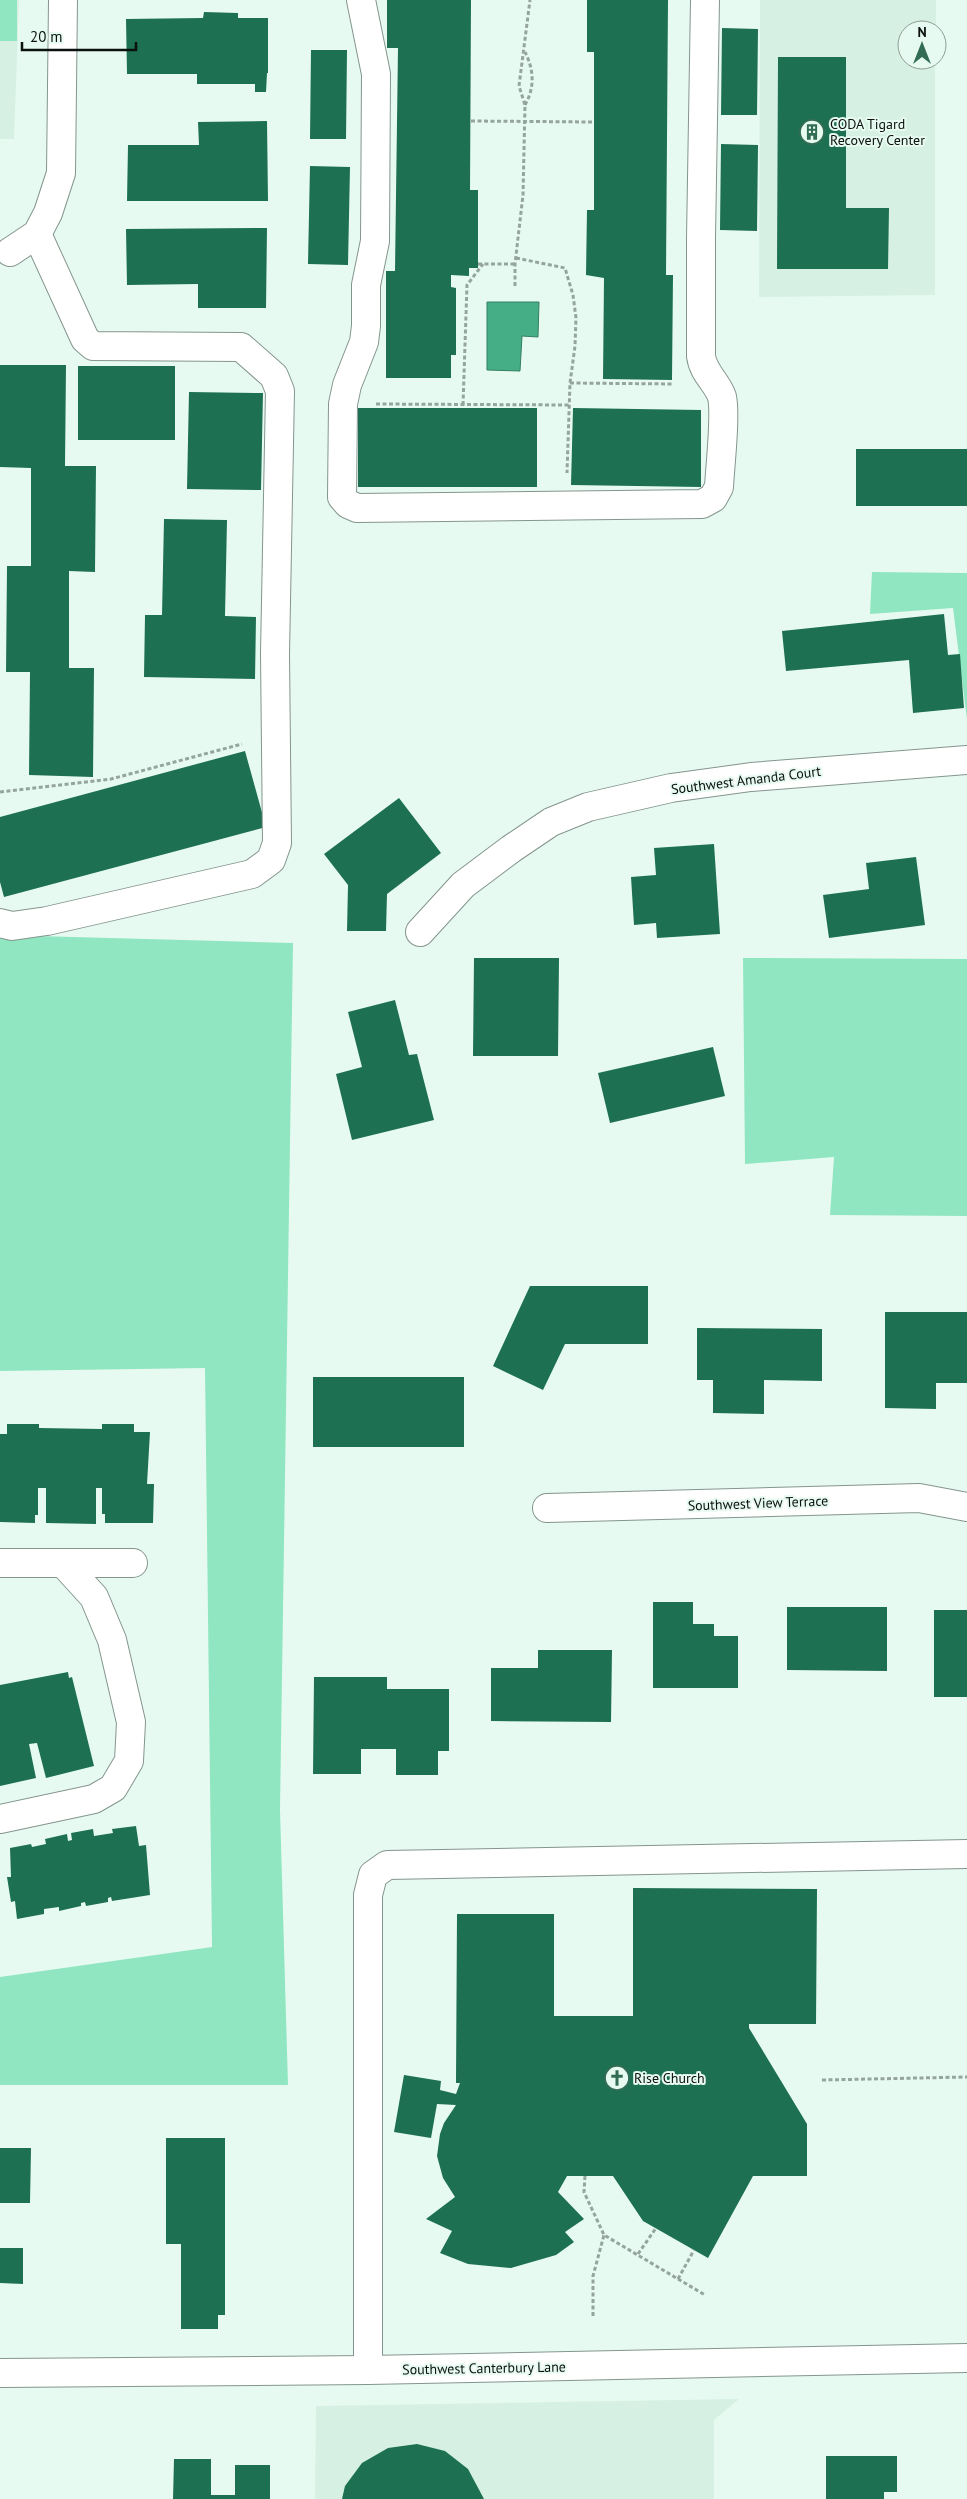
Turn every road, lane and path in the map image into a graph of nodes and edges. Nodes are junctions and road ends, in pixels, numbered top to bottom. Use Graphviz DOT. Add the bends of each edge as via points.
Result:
graph roads {
  1 [pos="64,0"];
  2 [pos="361,0"];
  3 [pos="530,0"];
  4 [pos="705,0"];
  5 [pos="525,51"];
  6 [pos="525,104"];
  7 [pos="471,121"];
  8 [pos="525,122"];
  9 [pos="594,122"];
  10 [pos="37,234"];
  11 [pos="10,252"];
  12 [pos="516,258"];
  13 [pos="478,264"];
  14 [pos="483,264"];
  15 [pos="515,264"];
  16 [pos="515,286"];
  17 [pos="570,383"];
  18 [pos="714,384"];
  19 [pos="343,404"];
  20 [pos="463,405"];
  21 [pos="569,405"];
  22 [pos="565,506"];
  23 [pos="276,736"];
  24 [pos="967,760"];
  25 [pos="0,792"];
  26 [pos="0,923"];
  27 [pos="420,932"];
  28 [pos="967,1507"];
  29 [pos="547,1508"];
  30 [pos="0,1563"];
  31 [pos="63,1563"];
  32 [pos="133,1563"];
  33 [pos="0,1819"];
  34 [pos="967,1854"];
  35 [pos="967,2077"];
  36 [pos="822,2080"];
  37 [pos="585,2176"];
  38 [pos="656,2228"];
  39 [pos="604,2235"];
  40 [pos="694,2250"];
  41 [pos="638,2254"];
  42 [pos="678,2279"];
  43 [pos="705,2295"];
  44 [pos="593,2316"];
  45 [pos="967,2358"];
  46 [pos="368,2370"];
  47 [pos="0,2373"];
  1 -- 10 [label="street" via="61,173 48,213"];
  2 -- 19 [label="street" via="376,74 375,241 366,284 364,342"];
  3 -- 5 [label="path"];
  4 -- 18 [label="street" via="701,356 702,366"];
  5 -- 6 [label="path" via="519,86"];
  5 -- 6 [label="path" via="533,72 531,94"];
  6 -- 8 [label="path"];
  7 -- 8 [label="path"];
  8 -- 9 [label="path"];
  8 -- 12 [label="path" via="523,195"];
  10 -- 11 [label="street"];
  10 -- 23 [label="street" via="85,339 92,346 240,348 274,376 280,391"];
  12 -- 15 [label="path"];
  12 -- 17 [label="path" via="565,268 576,318"];
  13 -- 14 [label="path"];
  14 -- 15 [label="path"];
  14 -- 20 [label="path" via="467,285"];
  15 -- 16 [label="path"];
  17 -- 18 [label="path"];
  17 -- 21 [label="path"];
  18 -- 22 [label="street" via="723,405 719,487 713,498 702,504"];
  19 -- 20 [label="path"];
  19 -- 22 [label="street" via="342,497 348,504 357,508"];
  20 -- 21 [label="path"];
  21 -- 22 [label="path"];
  23 -- 25 [label="path" via="111,778"];
  23 -- 26 [label="street" via="277,843 271,860 252,874 47,921 12,926"];
  24 -- 27 [label="street, Southwest Amanda Court" via="751,777 671,788 588,808 551,822 511,849 464,885"];
  28 -- 29 [label="street, Southwest View Terrace" via="919,1498"];
  30 -- 31 [label="street"];
  31 -- 32 [label="street"];
  31 -- 33 [label="street" via="94,1597 112,1640 131,1722 129,1761 113,1788 94,1799"];
  34 -- 46 [label="street" via="387,1865 373,1875 368,1895"];
  35 -- 36 [label="path"];
  37 -- 39 [label="path" via="584,2192"];
  38 -- 41 [label="path"];
  39 -- 41 [label="path"];
  39 -- 44 [label="path" via="593,2276"];
  40 -- 42 [label="path"];
  41 -- 42 [label="path"];
  42 -- 43 [label="path"];
  45 -- 46 [label="street, Southwest Canterbury Lane"];
  46 -- 47 [label="street, Southwest Canterbury Lane"];
}
